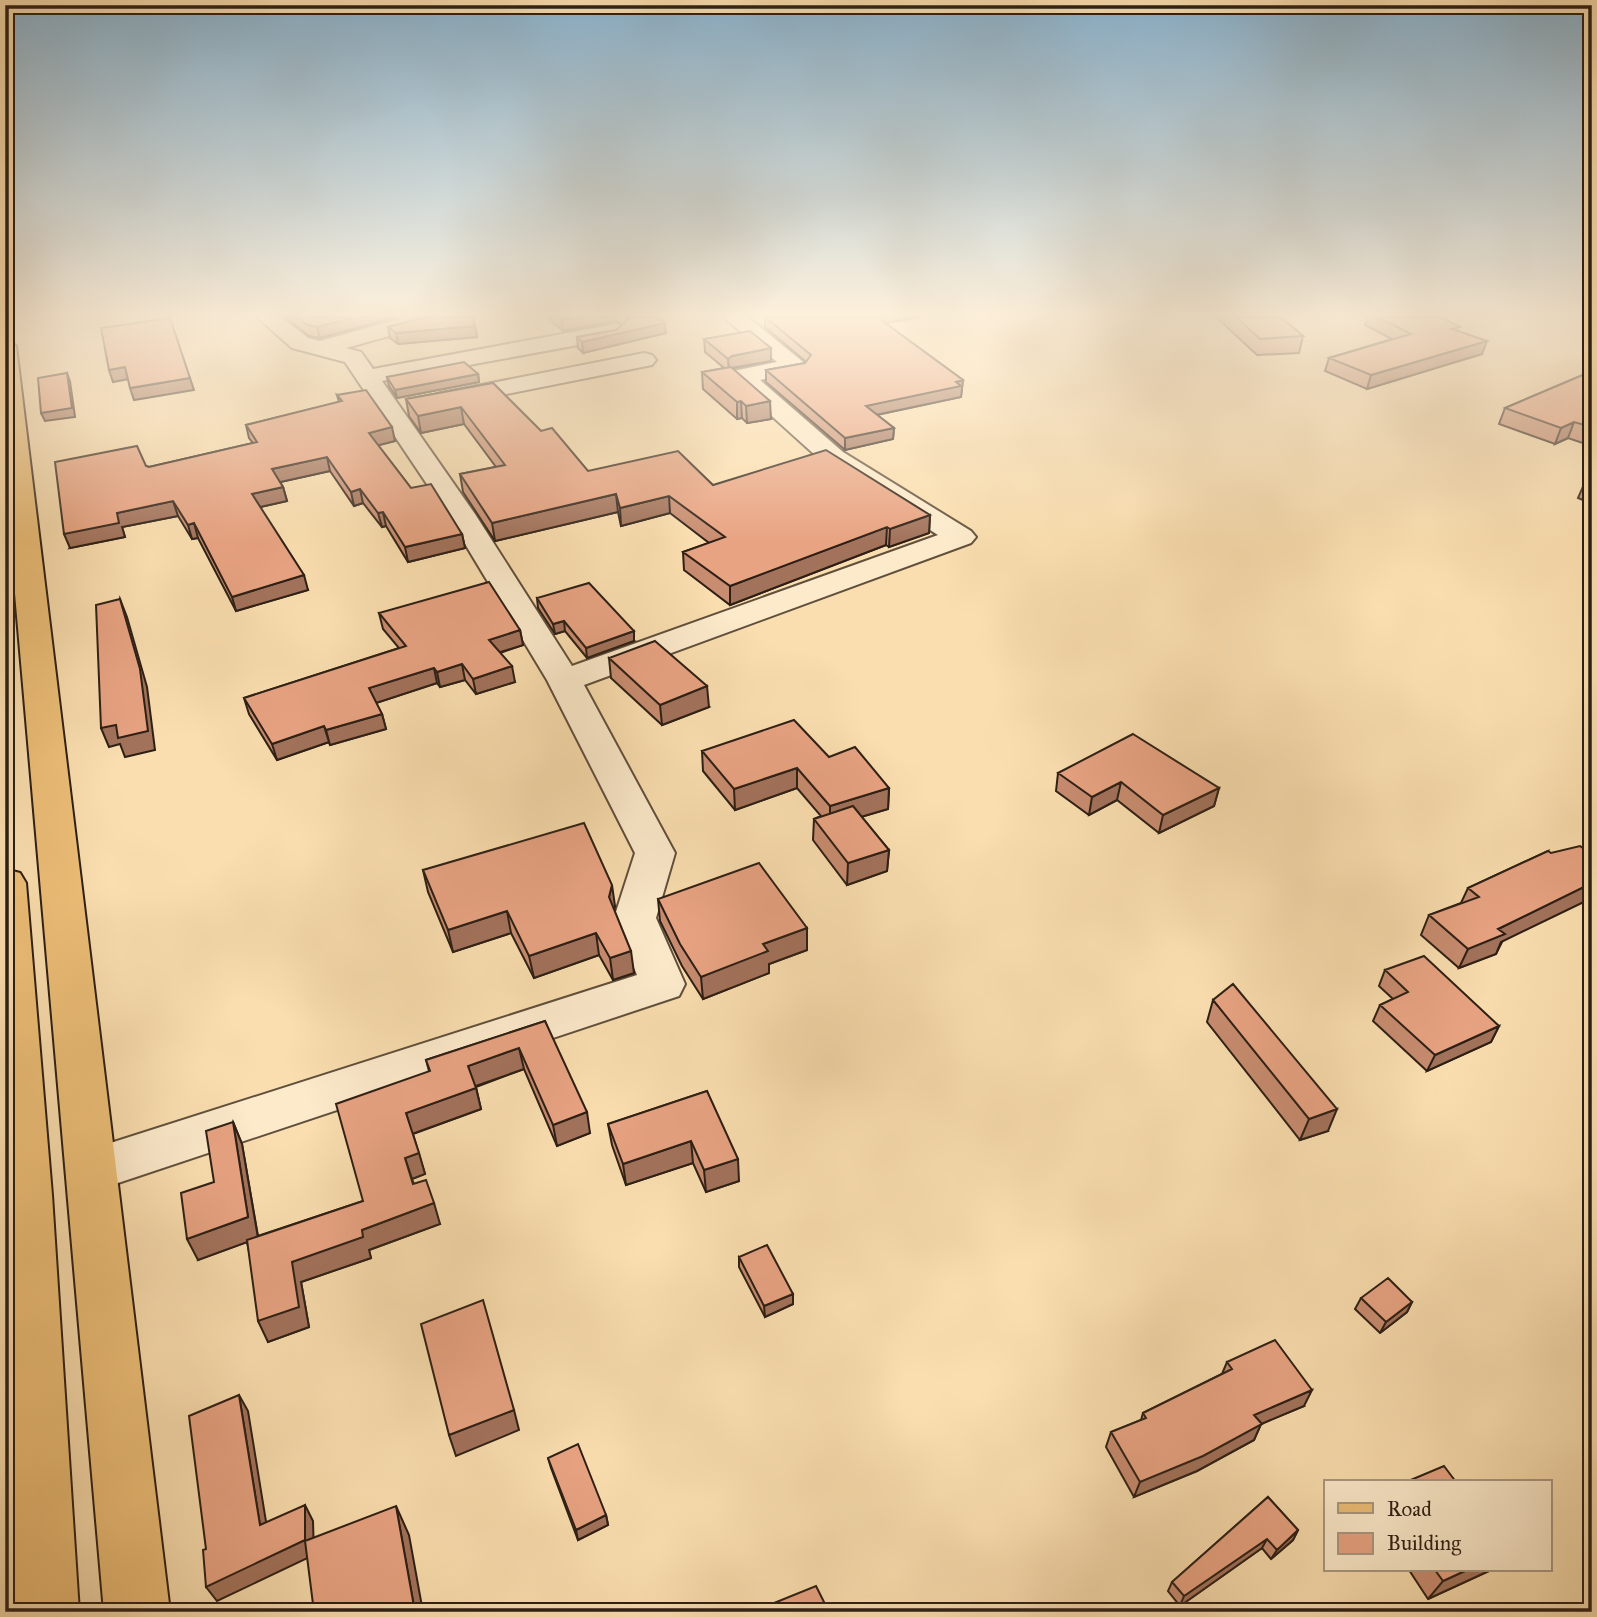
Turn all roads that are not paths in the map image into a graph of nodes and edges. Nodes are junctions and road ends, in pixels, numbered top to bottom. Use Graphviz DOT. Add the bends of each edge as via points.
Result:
graph roads {
  1 [pos="10,392"];
  2 [pos="391,392"];
  3 [pos="480,392"];
  4 [pos="760,392"];
  5 [pos="412,406"];
  6 [pos="564,680"];
  7 [pos="5,883"];
  8 [pos="91,1170"];
  9 [pos="46,1612"];
  10 [pos="137,1612"];
  1 -- 8 [label="main road"];
  2 -- 5 [label="street"];
  3 -- 5 [label="street"];
  4 -- 6 [label="street" via="834,458 961,537"];
  5 -- 6 [label="street" via="461,514"];
  6 -- 8 [label="street" via="655,853 635,918 663,984"];
  7 -- 9 [label="main road"];
  8 -- 10 [label="main road"];
}
